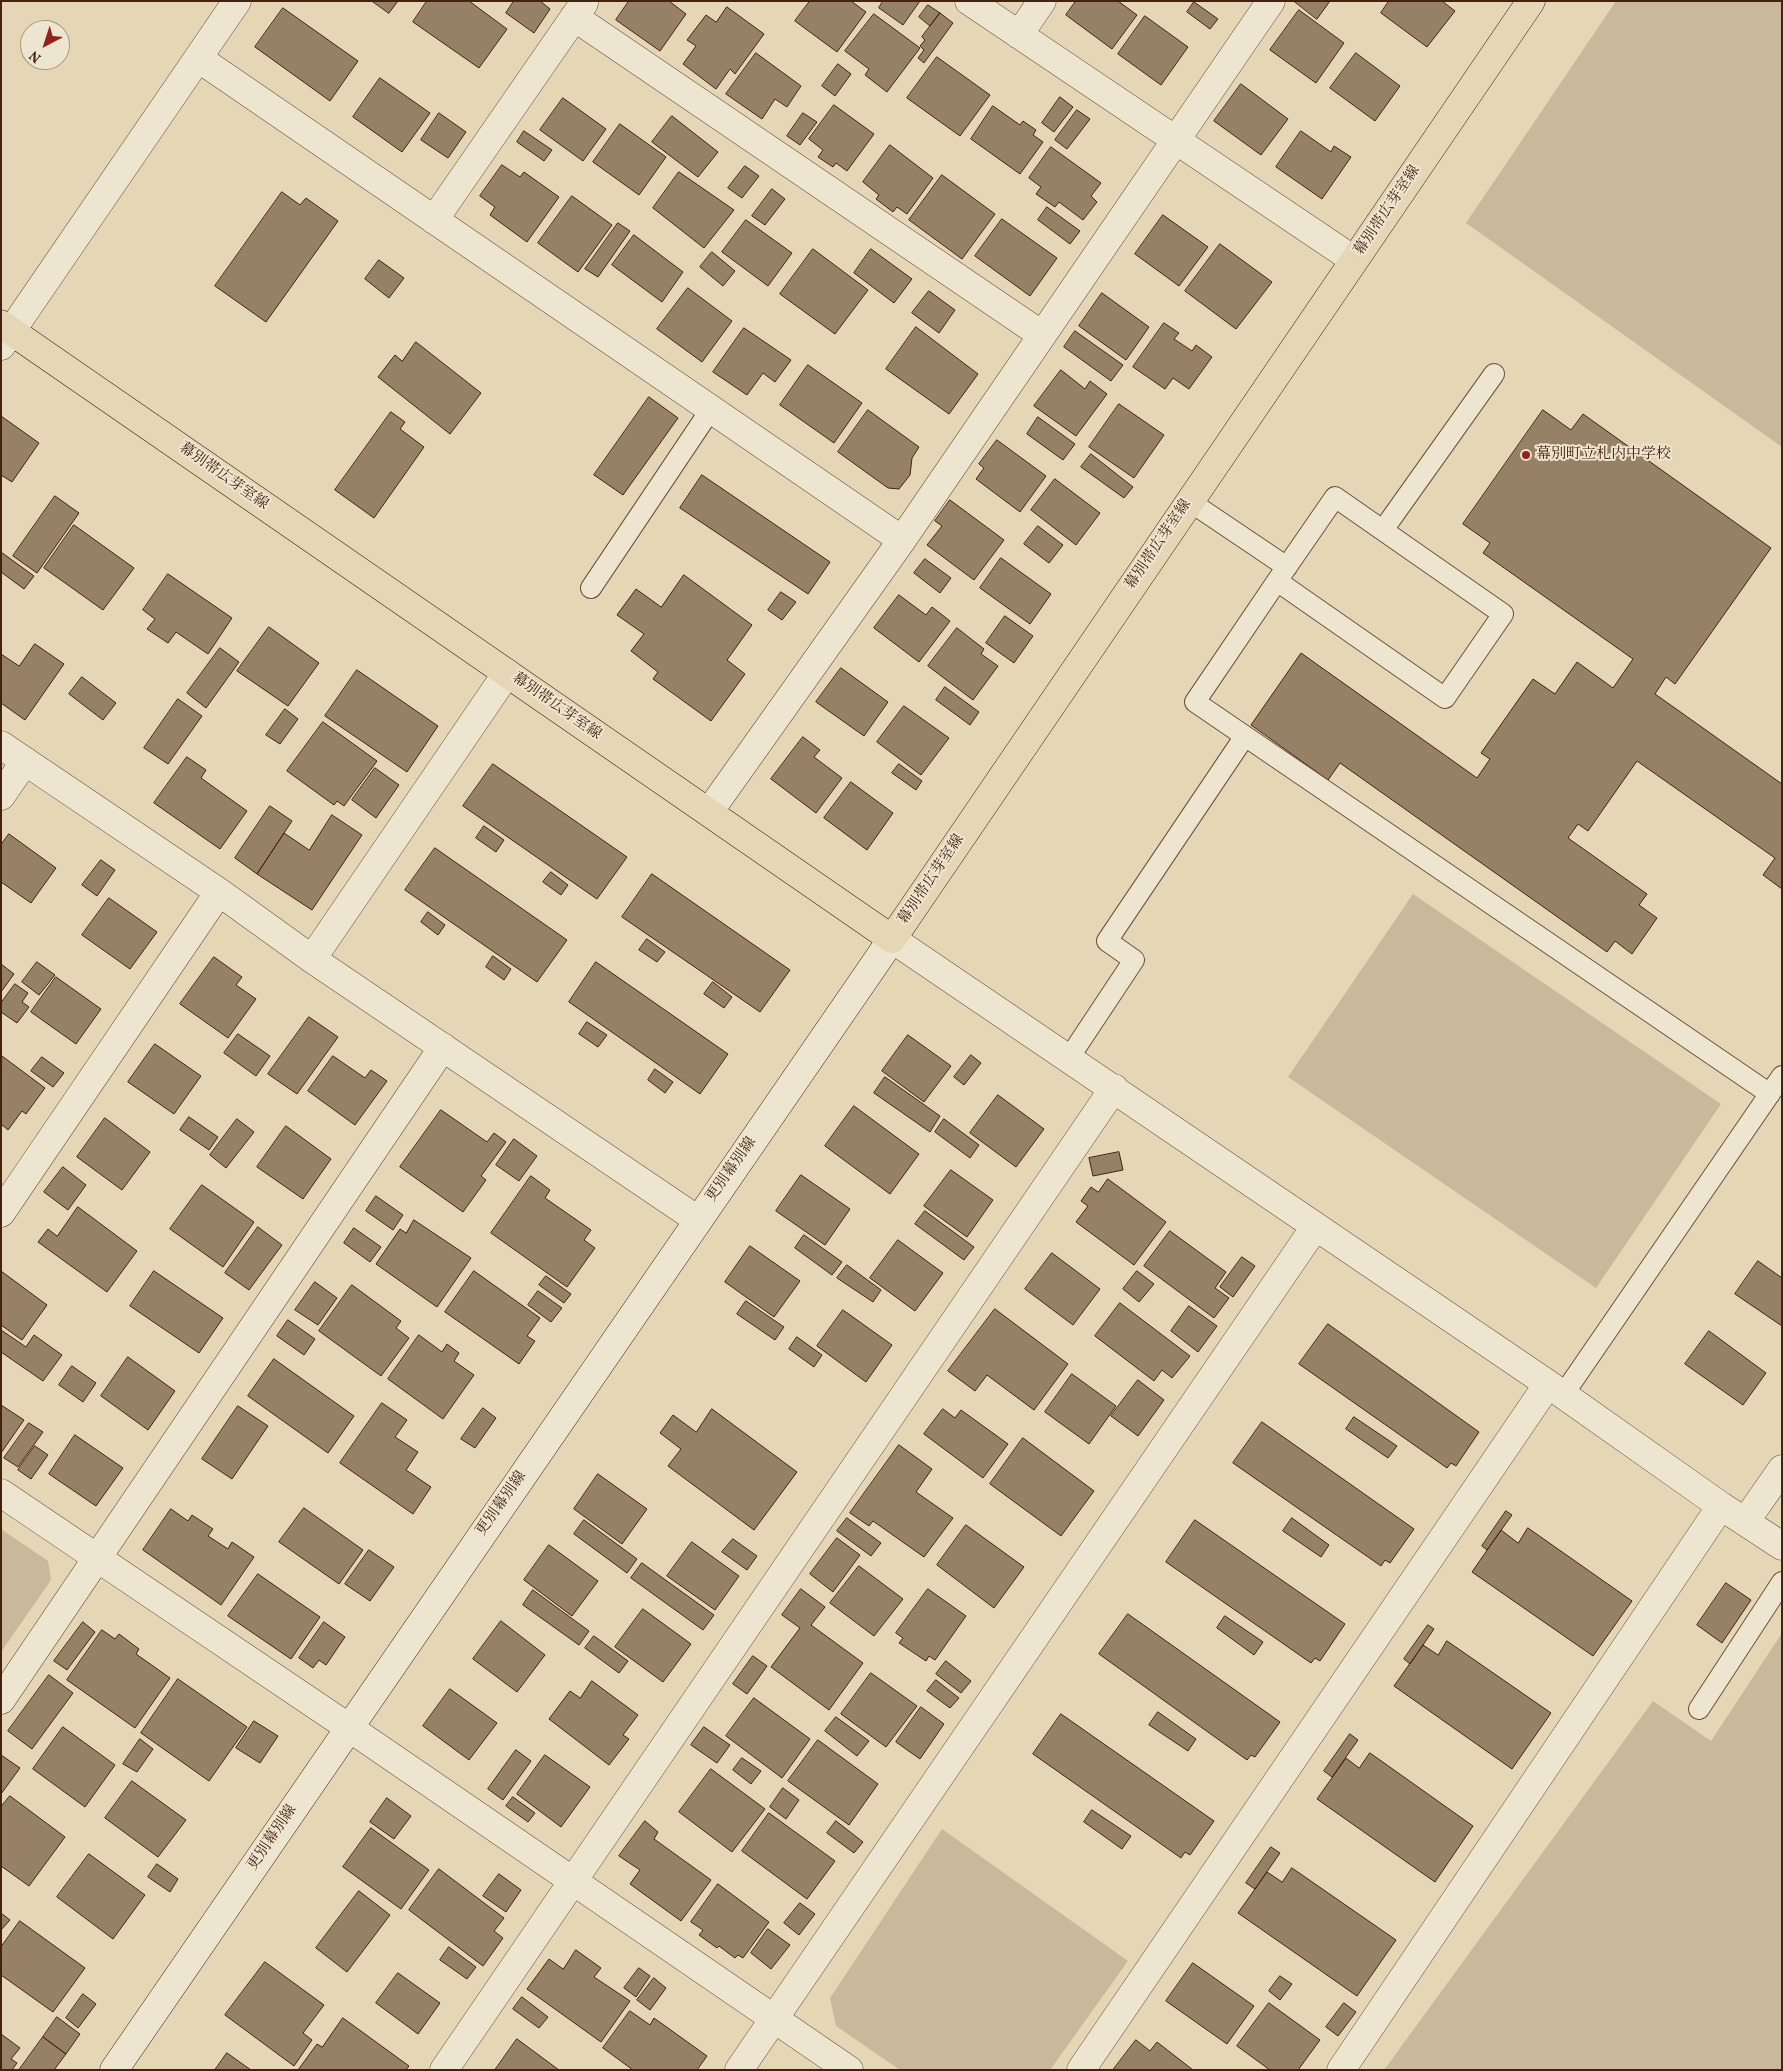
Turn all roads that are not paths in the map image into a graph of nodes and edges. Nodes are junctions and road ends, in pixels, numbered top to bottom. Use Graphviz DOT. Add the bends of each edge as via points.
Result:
graph roads {
  1 [pos="237,1"];
  2 [pos="969,1"];
  3 [pos="1042,1"];
  4 [pos="1271,1"];
  5 [pos="1531,1"];
  6 [pos="580,9"];
  7 [pos="1019,35"];
  8 [pos="198,58"];
  9 [pos="1176,141"];
  10 [pos="434,220"];
  11 [pos="1354,260"];
  12 [pos="5,334"];
  13 [pos="1042,335"];
  14 [pos="1494,374"];
  15 [pos="711,409"];
  16 [pos="1189,501"];
  17 [pos="1383,530"];
  18 [pos="902,540"];
  19 [pos="1282,574"];
  20 [pos="591,588"];
  21 [pos="507,673"];
  22 [pos="1245,736"];
  23 [pos="1,745"];
  24 [pos="25,761"];
  25 [pos="1,796"];
  26 [pos="709,812"];
  27 [pos="219,892"];
  28 [pos="892,939"];
  29 [pos="312,959"];
  30 [pos="443,1047"];
  31 [pos="1069,1058"];
  32 [pos="1782,1076"];
  33 [pos="1114,1088"];
  34 [pos="1770,1094"];
  35 [pos="1,1213"];
  36 [pos="698,1220"];
  37 [pos="1314,1227"];
  38 [pos="1556,1390"];
  39 [pos="1782,1469"];
  40 [pos="1,1493"];
  41 [pos="1721,1506"];
  42 [pos="1745,1522"];
  43 [pos="1782,1546"];
  44 [pos="98,1559"];
  45 [pos="1782,1582"];
  46 [pos="1,1700"];
  47 [pos="1699,1709"];
  48 [pos="348,1727"];
  49 [pos="573,1882"];
  50 [pos="774,2018"];
  51 [pos="114,2070"];
  52 [pos="444,2070"];
  53 [pos="739,2070"];
  54 [pos="849,2070"];
  55 [pos="1081,2070"];
  56 [pos="1341,2070"];
  1 -- 8 [label="street"];
  2 -- 7 [label="street"];
  3 -- 7 [label="street"];
  4 -- 9 [label="street"];
  5 -- 11 [label="main road, 幕別帯広芽室線"];
  6 -- 10 [label="street"];
  6 -- 13 [label="street"];
  7 -- 9 [label="street"];
  8 -- 10 [label="street"];
  8 -- 12 [label="street"];
  9 -- 11 [label="street"];
  9 -- 13 [label="street"];
  10 -- 15 [label="street"];
  11 -- 16 [label="main road, 幕別帯広芽室線"];
  12 -- 21 [label="main road, 幕別帯広芽室線"];
  13 -- 18 [label="street"];
  14 -- 17 [label="lane"];
  15 -- 18 [label="street"];
  15 -- 20 [label="lane"];
  16 -- 19 [label="lane"];
  16 -- 28 [label="main road, 幕別帯広芽室線"];
  17 -- 19 [label="lane" via="1335,496"];
  17 -- 19 [label="lane" via="1503,614 1445,698"];
  18 -- 26 [label="street"];
  19 -- 22 [label="lane" via="1195,702"];
  21 -- 26 [label="main road, 幕別帯広芽室線"];
  21 -- 29 [label="street"];
  22 -- 31 [label="lane" via="1107,941 1134,960"];
  22 -- 34 [label="lane"];
  23 -- 24 [label="street"];
  24 -- 25 [label="street"];
  24 -- 27 [label="street"];
  26 -- 28 [label="main road, 幕別帯広芽室線"];
  27 -- 29 [label="street"];
  27 -- 35 [label="street"];
  28 -- 31 [label="street"];
  28 -- 36 [label="street, 更別幕別線"];
  29 -- 30 [label="street"];
  30 -- 36 [label="street"];
  30 -- 44 [label="street"];
  31 -- 33 [label="street"];
  32 -- 34 [label="lane"];
  33 -- 37 [label="street"];
  33 -- 49 [label="street"];
  34 -- 38 [label="lane"];
  36 -- 48 [label="street, 更別幕別線"];
  37 -- 38 [label="street"];
  37 -- 50 [label="street"];
  38 -- 41 [label="street"];
  38 -- 55 [label="street"];
  39 -- 42 [label="street"];
  40 -- 44 [label="street"];
  41 -- 42 [label="street"];
  41 -- 56 [label="street"];
  42 -- 43 [label="street"];
  44 -- 46 [label="street"];
  44 -- 48 [label="street"];
  45 -- 47 [label="lane"];
  48 -- 49 [label="street"];
  48 -- 51 [label="street, 更別幕別線"];
  49 -- 50 [label="street"];
  49 -- 52 [label="street"];
  50 -- 53 [label="street"];
  50 -- 54 [label="street"];
}
